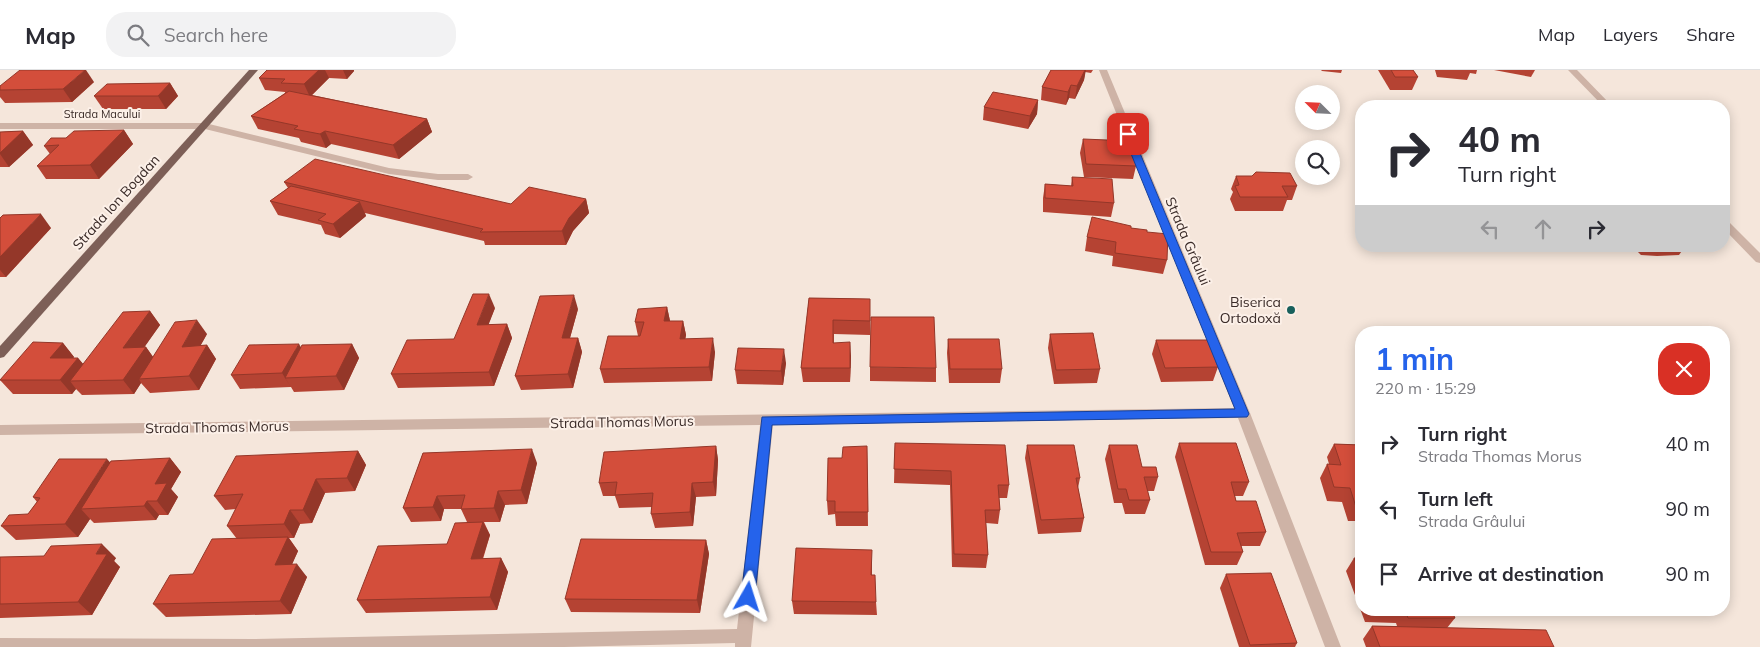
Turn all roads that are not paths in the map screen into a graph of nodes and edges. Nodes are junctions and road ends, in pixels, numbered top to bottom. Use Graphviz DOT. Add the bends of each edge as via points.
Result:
graph roads {
  1 [pos="254,70"];
  2 [pos="1103,70"];
  3 [pos="1572,70"];
  4 [pos="1602,100"];
  5 [pos="0,126"];
  6 [pos="204,126"];
  7 [pos="468,177"];
  8 [pos="1730,229"];
  9 [pos="1760,259"];
  10 [pos="0,354"];
  11 [pos="1243,414"];
  12 [pos="767,420"];
  13 [pos="0,430"];
  14 [pos="743,641"];
  15 [pos="0,645"];
  16 [pos="1333,647"];
  1 -- 6 [label="main road, Strada Ion Bogdan"];
  2 -- 11 [label="street, Strada Grâului"];
  3 -- 4 [label="street"];
  5 -- 6 [label="street, Strada Macului"];
  6 -- 7 [label="street, Strada Macului" via="389,171"];
  6 -- 10 [label="main road, Strada Ion Bogdan"];
  8 -- 9 [label="street"];
  11 -- 12 [label="street, Strada Thomas Morus"];
  11 -- 16 [label="street, Strada Grâului"];
  12 -- 13 [label="street, Strada Thomas Morus"];
  12 -- 14 [label="street"];
  14 -- 15 [label="street"];
}
